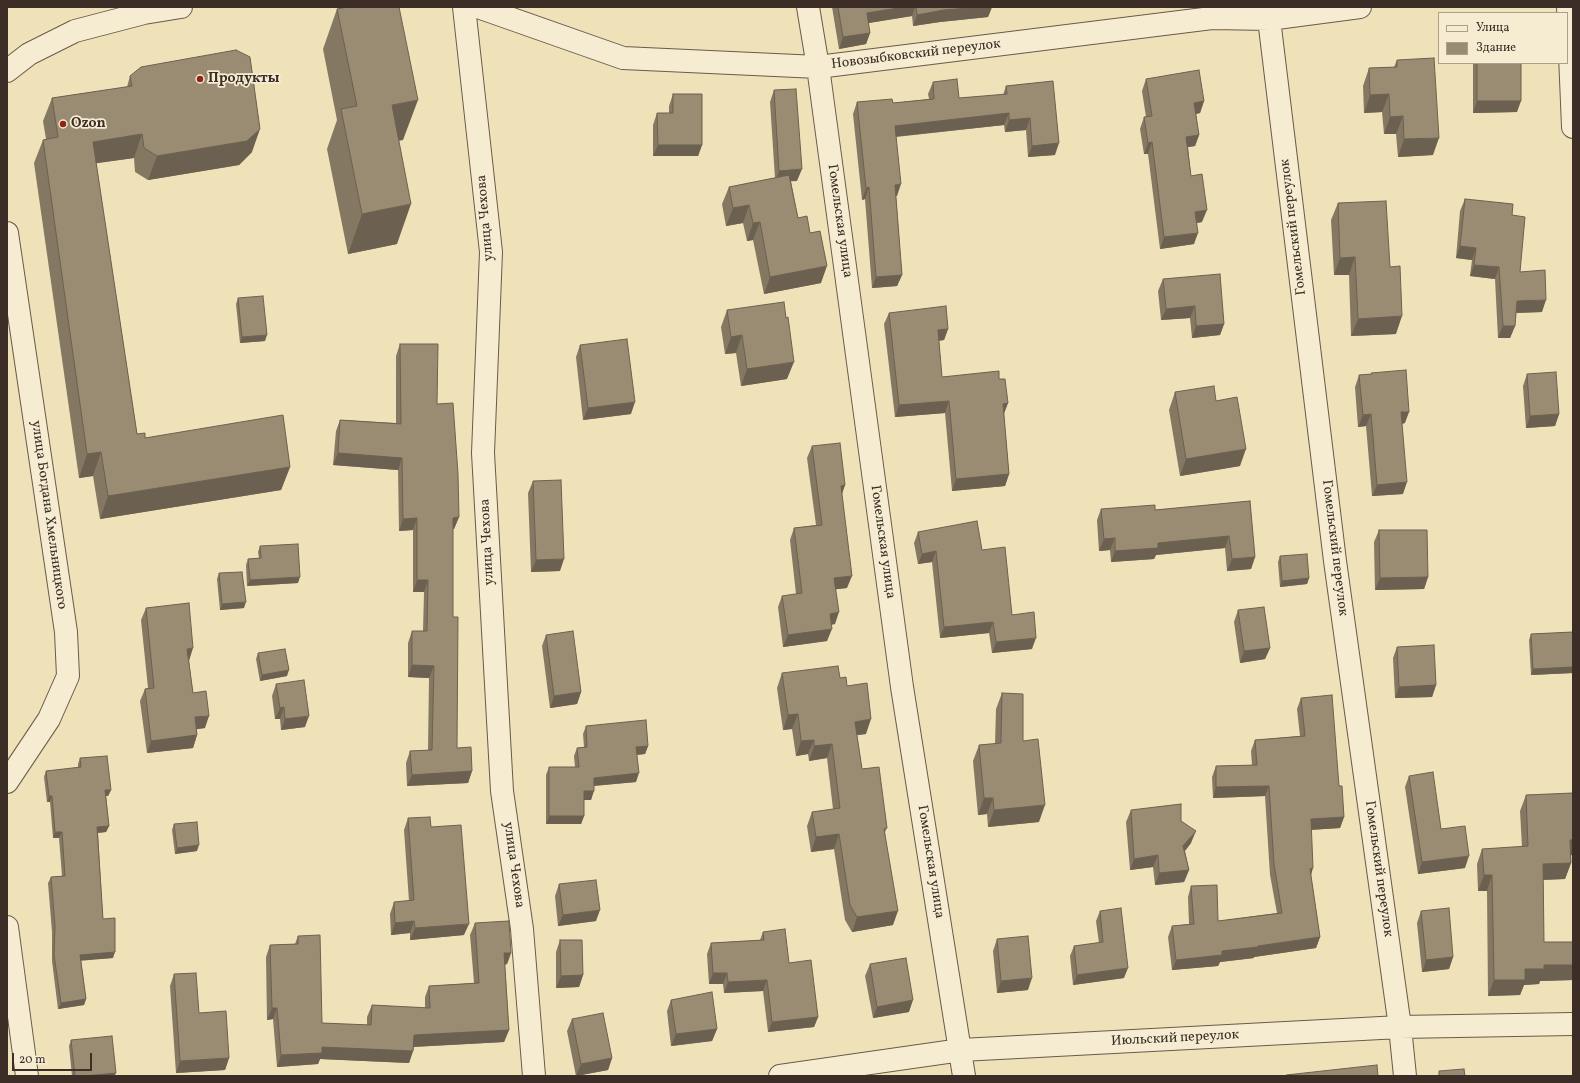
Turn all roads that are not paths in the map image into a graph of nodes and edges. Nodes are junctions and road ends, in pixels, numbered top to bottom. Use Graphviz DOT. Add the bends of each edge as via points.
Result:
graph roads {
  1 [pos="181,7"];
  2 [pos="464,7"];
  3 [pos="478,7"];
  4 [pos="808,7"];
  5 [pos="1360,7"];
  6 [pos="1568,7"];
  7 [pos="1211,13"];
  8 [pos="1269,20"];
  9 [pos="818,67"];
  10 [pos="7,71"];
  11 [pos="1573,127"];
  12 [pos="7,233"];
  13 [pos="7,782"];
  14 [pos="7,927"];
  15 [pos="1573,1024"];
  16 [pos="1400,1027"];
  17 [pos="961,1050"];
  18 [pos="27,1076"];
  19 [pos="534,1076"];
  20 [pos="780,1076"];
  21 [pos="964,1076"];
  22 [pos="1405,1076"];
  1 -- 10 [label="street" via="144,13 75,31 29,54"];
  2 -- 19 [label="street, улица Чехова" via="491,252 484,452 502,791 522,929"];
  3 -- 9 [label="street, Новозыбковский переулок" via="623,58"];
  4 -- 9 [label="street, Гомельская улица"];
  5 -- 8 [label="street, Новозыбковский переулок"];
  6 -- 11 [label="street"];
  7 -- 8 [label="street, Новозыбковский переулок"];
  7 -- 9 [label="street, Новозыбковский переулок"];
  8 -- 16 [label="street, Гомельский переулок" via="1335,561"];
  9 -- 17 [label="street, Гомельская улица" via="902,687"];
  12 -- 13 [label="street, улица Богдана Хмельницкого" via="66,632 68,676 49,719"];
  14 -- 18 [label="street"];
  15 -- 16 [label="street, Июльский переулок"];
  16 -- 17 [label="street, Июльский переулок"];
  16 -- 22 [label="street, Гомельский переулок"];
  17 -- 20 [label="street, Июльский переулок"];
  17 -- 21 [label="street, Гомельская улица"];
}
